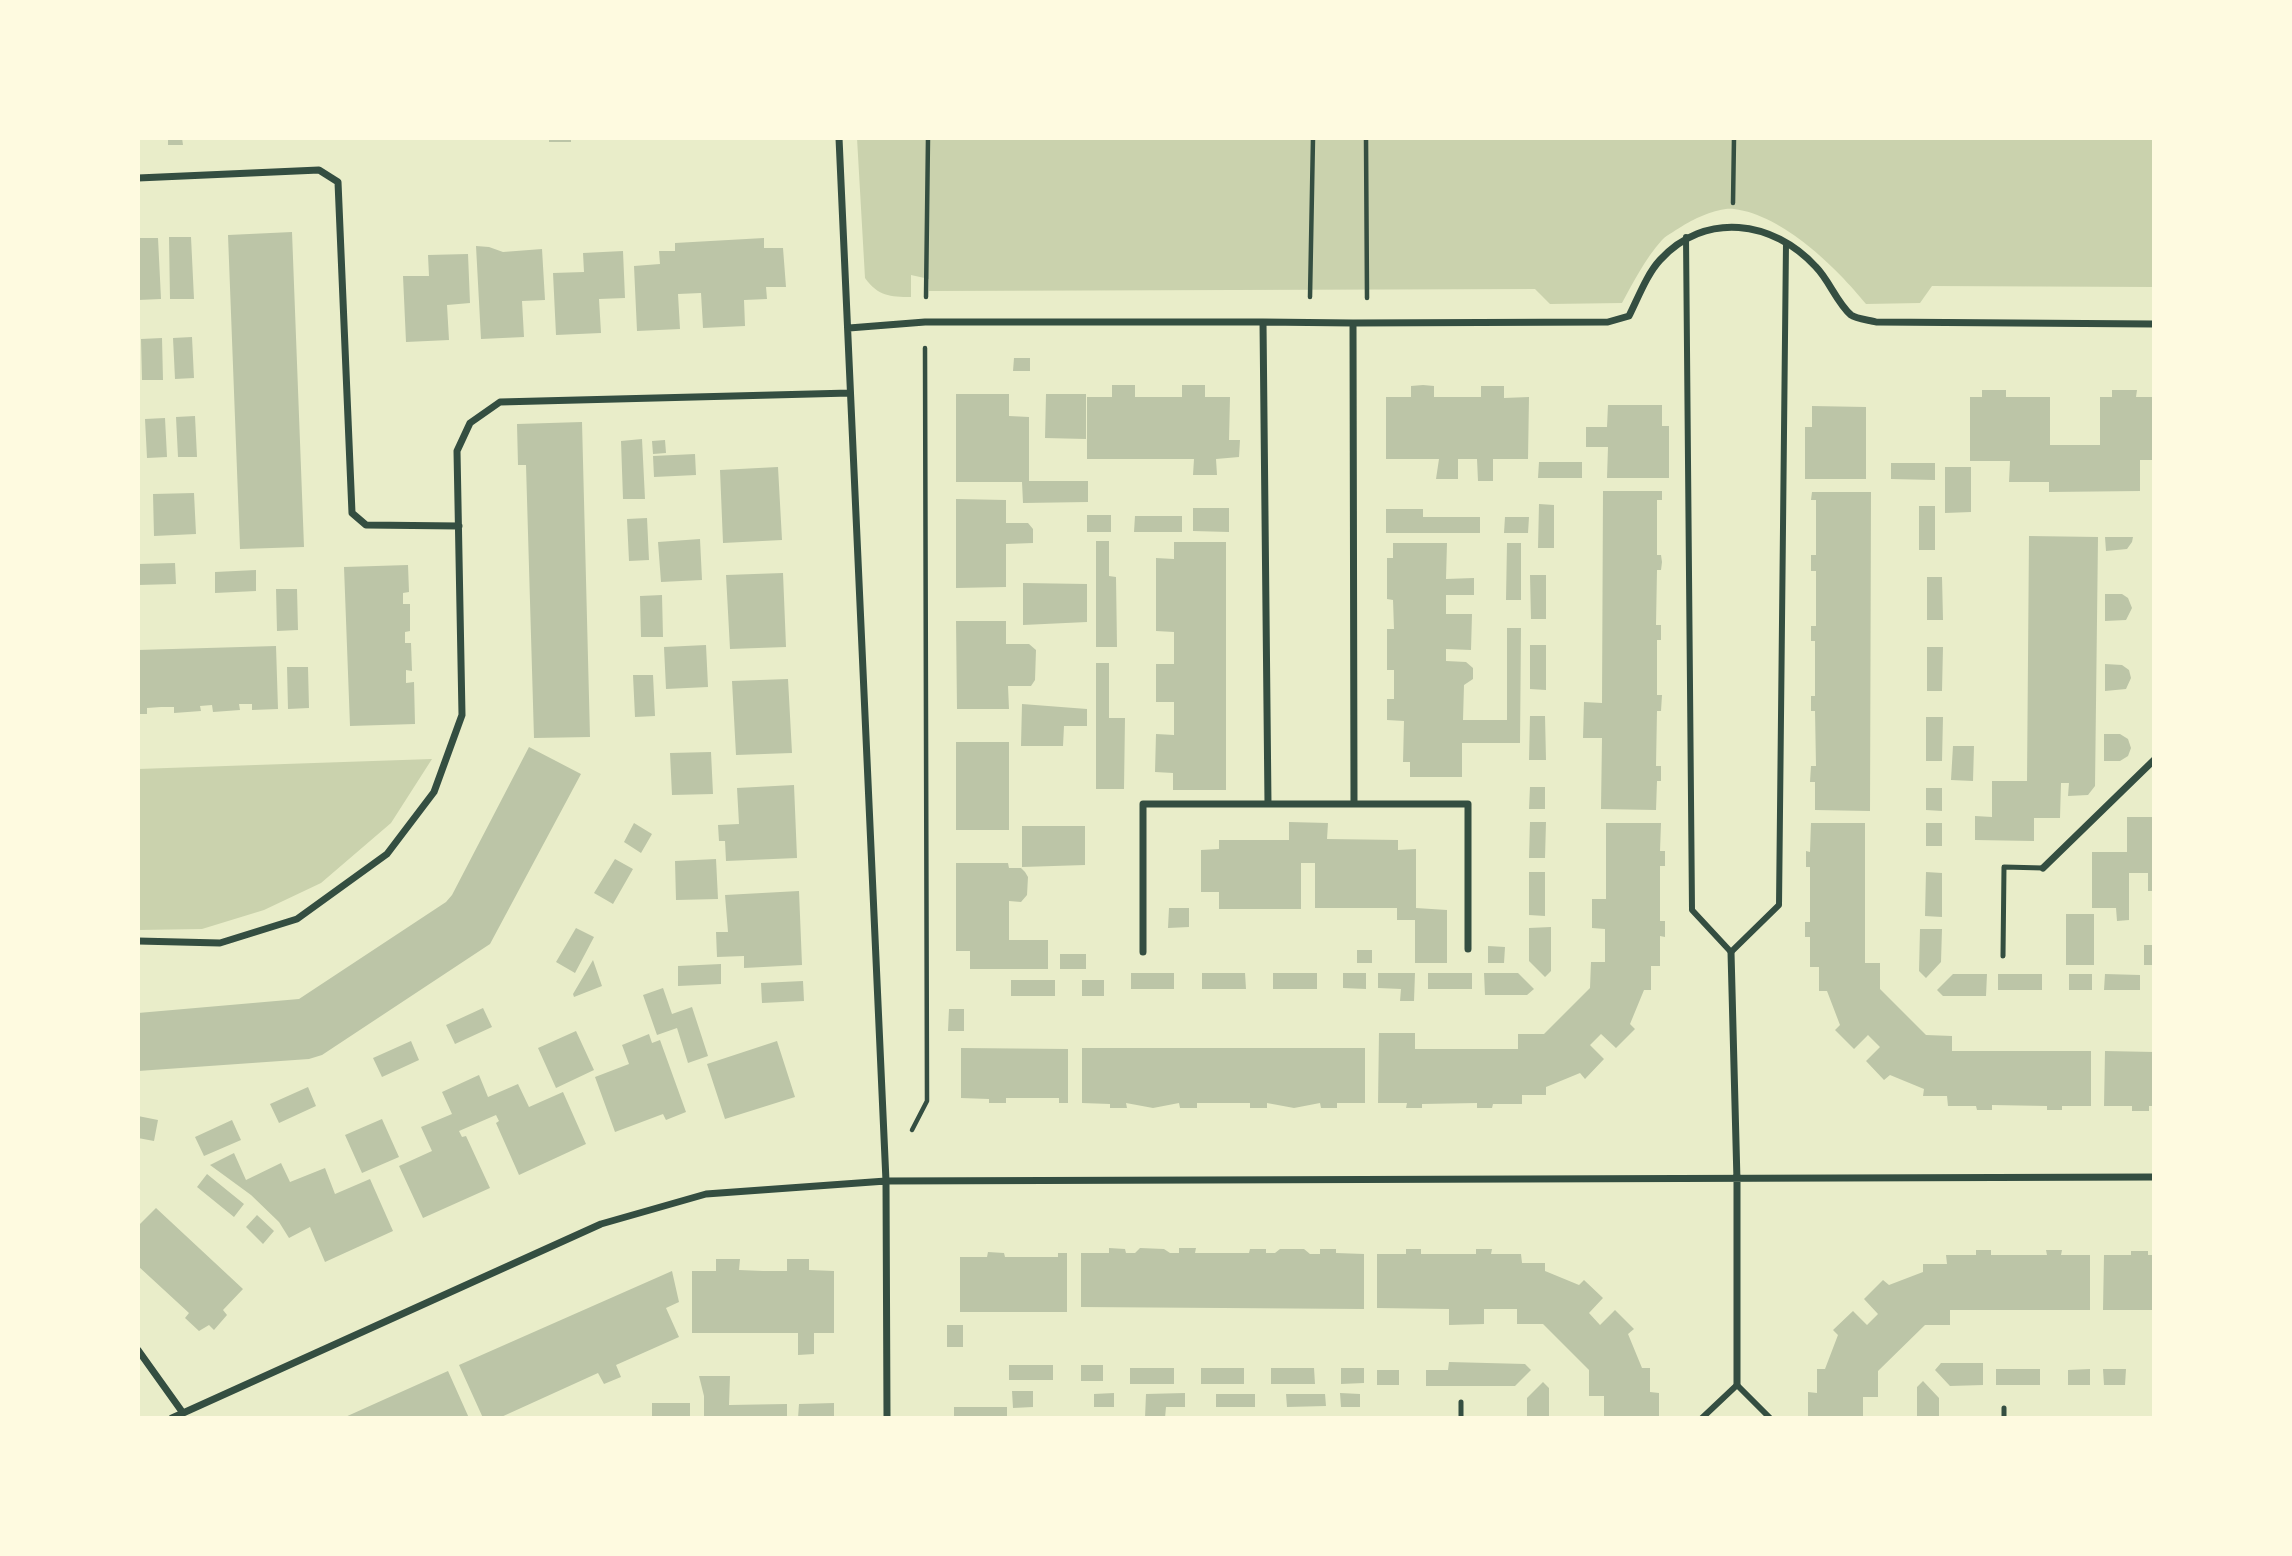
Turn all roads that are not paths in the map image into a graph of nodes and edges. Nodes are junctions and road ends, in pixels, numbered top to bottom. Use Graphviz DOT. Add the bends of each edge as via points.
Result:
graph roads {
  1 [pos="839,138"];
  2 [pos="138,178"];
  3 [pos="1686,237"];
  4 [pos="1786,243"];
  5 [pos="1263,322"];
  6 [pos="1353,323"];
  7 [pos="2154,324"];
  8 [pos="849,328"];
  9 [pos="850,393"];
  10 [pos="459,526"];
  11 [pos="2154,760"];
  12 [pos="1268,804"];
  13 [pos="1354,804"];
  14 [pos="2043,868"];
  15 [pos="138,941"];
  16 [pos="1468,949"];
  17 [pos="1143,952"];
  18 [pos="1731,952"];
  19 [pos="2003,956"];
  20 [pos="2154,1177"];
  21 [pos="886,1181"];
  22 [pos="1737,1181"];
  23 [pos="138,1350"];
  24 [pos="1737,1385"];
  25 [pos="1461,1402"];
  26 [pos="2004,1408"];
  27 [pos="183,1413"];
  28 [pos="172,1418"];
  29 [pos="887,1418"];
  30 [pos="1461,1418"];
  31 [pos="1702,1418"];
  32 [pos="1770,1418"];
  33 [pos="2004,1418"];
  1 -- 8 [label="street"];
  2 -- 10 [label="street" via="319,170 338,182 352,513 366,525"];
  3 -- 4 [label="street" via="1733,225"];
  3 -- 6 [label="street" via="1659,260 1629,316 1608,322"];
  3 -- 18 [label="street" via="1692,910"];
  4 -- 7 [label="street" via="1815,265 1851,315 1876,322"];
  4 -- 18 [label="street" via="1779,905"];
  5 -- 6 [label="street"];
  5 -- 8 [label="street" via="925,322"];
  5 -- 12 [label="street"];
  6 -- 13 [label="street"];
  8 -- 9 [label="street"];
  9 -- 10 [label="street" via="500,402 470,423 457,451"];
  9 -- 21 [label="street"];
  10 -- 15 [label="street" via="462,715 435,792 387,854 297,919 220,943"];
  11 -- 14 [label="street"];
  12 -- 13 [label="street"];
  12 -- 17 [label="street" via="1143,804"];
  13 -- 16 [label="street" via="1468,804"];
  14 -- 19 [label="lane" via="2004,867"];
  18 -- 22 [label="street"];
  20 -- 22 [label="street"];
  21 -- 22 [label="street"];
  21 -- 27 [label="street" via="706,1194 601,1224"];
  21 -- 29 [label="street"];
  22 -- 24 [label="street"];
  23 -- 27 [label="street"];
  24 -- 31 [label="street"];
  24 -- 32 [label="street"];
  25 -- 30 [label="lane"];
  26 -- 33 [label="lane"];
  27 -- 28 [label="street"];
}
